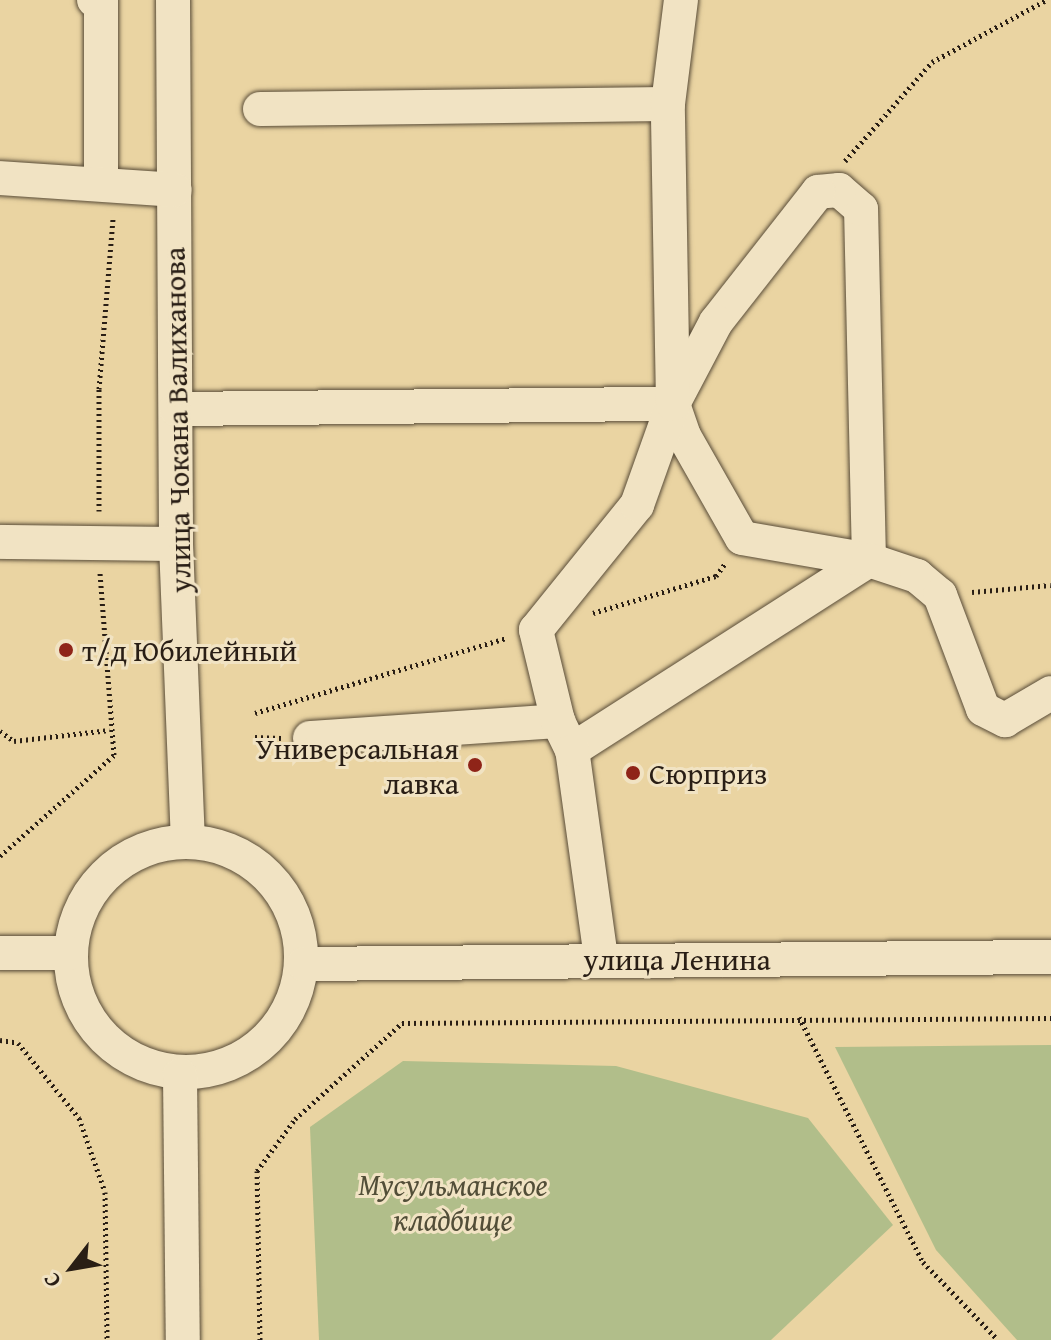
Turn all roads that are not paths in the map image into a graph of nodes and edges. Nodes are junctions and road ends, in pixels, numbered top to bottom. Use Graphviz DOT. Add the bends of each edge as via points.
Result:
graph roads {
  1 [pos="94,0"];
  2 [pos="173,0"];
  3 [pos="681,0"];
  4 [pos="668,104"];
  5 [pos="260,109"];
  6 [pos="0,178"];
  7 [pos="109,183"];
  8 [pos="175,190"];
  9 [pos="673,404"];
  10 [pos="176,409"];
  11 [pos="0,542"];
  12 [pos="176,544"];
  13 [pos="869,560"];
  14 [pos="1051,693"];
  15 [pos="565,735"];
  16 [pos="310,738"];
  17 [pos="188,839"];
  18 [pos="0,953"];
  19 [pos="68,953"];
  20 [pos="1051,957"];
  21 [pos="601,958"];
  22 [pos="304,964"];
  23 [pos="180,1075"];
  24 [pos="183,1340"];
  1 -- 7 [label="street" via="101,0"];
  2 -- 8 [label="street, улица Чокана Валиханова"];
  3 -- 4 [label="street"];
  4 -- 5 [label="street"];
  4 -- 9 [label="street"];
  6 -- 7 [label="street"];
  7 -- 8 [label="street"];
  8 -- 10 [label="street, улица Чокана Валиханова"];
  9 -- 10 [label="street"];
  9 -- 13 [label="street" via="684,436 742,538"];
  9 -- 13 [label="street" via="716,322 818,192 839,190 861,209"];
  9 -- 15 [label="street" via="637,505 536,630"];
  10 -- 12 [label="street, улица Чокана Валиханова"];
  11 -- 12 [label="street"];
  12 -- 17 [label="street, улица Чокана Валиханова"];
  13 -- 14 [label="street" via="917,576 940,595 983,709 1005,720"];
  13 -- 15 [label="street"];
  15 -- 16 [label="street"];
  15 -- 21 [label="street"];
  17 -- 19 [label="street" via="129,854 86,895"];
  17 -- 22 [label="street" via="248,857 280,891 290,903"];
  18 -- 19 [label="street"];
  19 -- 23 [label="street" via="82,1012 123,1057"];
  20 -- 21 [label="street, улица Ленина"];
  21 -- 22 [label="street, улица Ленина"];
  22 -- 23 [label="street" via="285,1022 239,1063"];
  23 -- 24 [label="street"];
}
